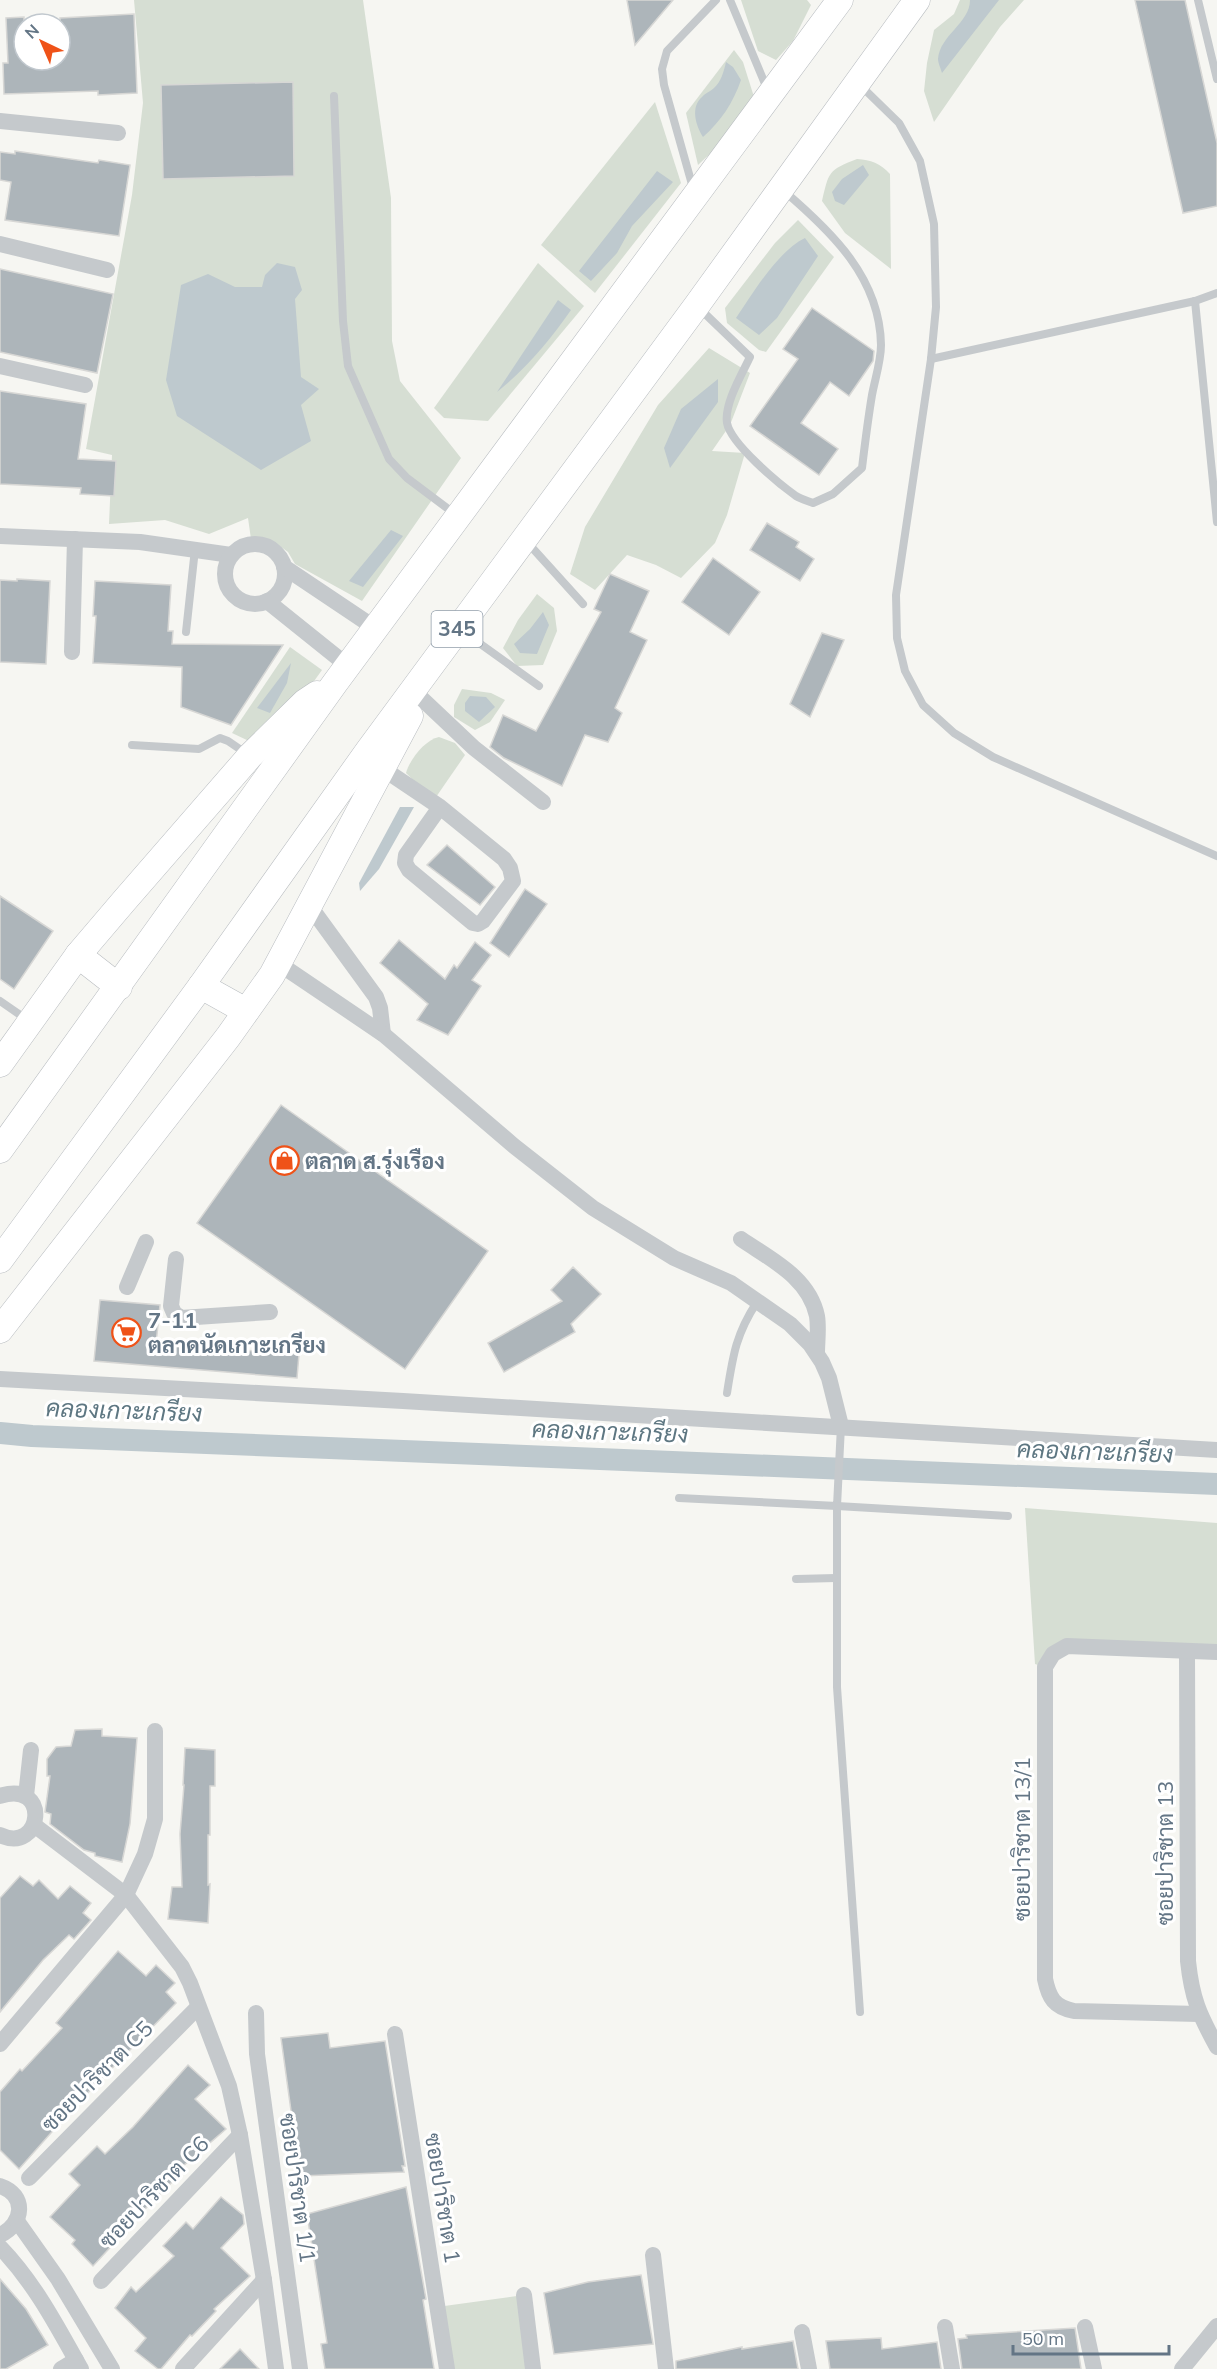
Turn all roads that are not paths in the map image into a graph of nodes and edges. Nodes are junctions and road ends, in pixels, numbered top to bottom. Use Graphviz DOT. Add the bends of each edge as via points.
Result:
graph roads {
  1 [pos="716,0"];
  2 [pos="730,0"];
  3 [pos="840,0"];
  4 [pos="917,0"];
  5 [pos="1198,0"];
  6 [pos="1217,79"];
  7 [pos="857,82"];
  8 [pos="766,86"];
  9 [pos="334,96"];
  10 [pos="0,121"];
  11 [pos="118,133"];
  12 [pos="692,183"];
  13 [pos="781,189"];
  14 [pos="0,244"];
  15 [pos="107,270"];
  16 [pos="1217,293"];
  17 [pos="1195,301"];
  18 [pos="697,305"];
  19 [pos="931,359"];
  20 [pos="0,366"];
  21 [pos="85,385"];
  22 [pos="458,516"];
  23 [pos="1217,522"];
  24 [pos="0,536"];
  25 [pos="75,539"];
  26 [pos="525,540"];
  27 [pos="195,549"];
  28 [pos="231,555"];
  29 [pos="284,567"];
  30 [pos="267,601"];
  31 [pos="583,604"];
  32 [pos="375,628"];
  33 [pos="459,628"];
  34 [pos="186,632"];
  35 [pos="72,652"];
  36 [pos="437,658"];
  37 [pos="341,674"];
  38 [pos="539,686"];
  39 [pos="420,697"];
  40 [pos="132,745"];
  41 [pos="250,756"];
  42 [pos="382,768"];
  43 [pos="543,802"];
  44 [pos="440,807"];
  45 [pos="1217,856"];
  46 [pos="309,905"];
  47 [pos="78,955"];
  48 [pos="278,963"];
  49 [pos="201,986"];
  50 [pos="119,987"];
  51 [pos="0,1001"];
  52 [pos="246,1011"];
  53 [pos="30,1021"];
  54 [pos="383,1034"];
  55 [pos="0,1064"];
  56 [pos="0,1150"];
  57 [pos="741,1239"];
  58 [pos="146,1242"];
  59 [pos="176,1259"];
  60 [pos="0,1260"];
  61 [pos="127,1287"];
  62 [pos="757,1302"];
  63 [pos="270,1312"];
  64 [pos="0,1330"];
  65 [pos="817,1353"];
  66 [pos="0,1379"];
  67 [pos="727,1393"];
  68 [pos="841,1426"];
  69 [pos="1217,1450"];
  70 [pos="679,1498"];
  71 [pos="837,1506"];
  72 [pos="1008,1516"];
  73 [pos="836,1578"];
  74 [pos="796,1579"];
  75 [pos="1187,1652"];
  76 [pos="1217,1652"];
  77 [pos="155,1731"];
  78 [pos="31,1750"];
  79 [pos="0,1796"];
  80 [pos="26,1796"];
  81 [pos="34,1825"];
  82 [pos="0,1836"];
  83 [pos="126,1895"];
  84 [pos="198,2007"];
  85 [pos="860,2012"];
  86 [pos="256,2013"];
  87 [pos="1199,2014"];
  88 [pos="395,2034"];
  89 [pos="0,2044"];
  90 [pos="1217,2048"];
  91 [pos="240,2135"];
  92 [pos="28,2178"];
  93 [pos="0,2186"];
  94 [pos="17,2221"];
  95 [pos="0,2235"];
  96 [pos="0,2247"];
  97 [pos="653,2254"];
  98 [pos="264,2280"];
  99 [pos="101,2281"];
  100 [pos="524,2295"];
  101 [pos="1217,2326"];
  102 [pos="945,2327"];
  103 [pos="1085,2327"];
  104 [pos="802,2332"];
  105 [pos="79,2364"];
  106 [pos="61,2369"];
  107 [pos="112,2369"];
  108 [pos="183,2369"];
  109 [pos="276,2369"];
  110 [pos="300,2369"];
  111 [pos="447,2369"];
  112 [pos="533,2369"];
  113 [pos="666,2369"];
  114 [pos="809,2369"];
  115 [pos="952,2369"];
  116 [pos="1094,2369"];
  117 [pos="1182,2369"];
  1 -- 12 [label="lane" via="667,51 662,69"];
  2 -- 8 [label="lane"];
  3 -- 8 [label="main road"];
  4 -- 7 [label="main road, 345"];
  5 -- 6 [label="lane"];
  7 -- 13 [label="main road, 345"];
  7 -- 19 [label="lane" via="899,123 920,161 934,224 936,307"];
  8 -- 12 [label="main road"];
  9 -- 22 [label="lane" via="348,366 389,459"];
  10 -- 11 [label="street"];
  12 -- 22 [label="main road"];
  13 -- 18 [label="main road, 345"];
  13 -- 18 [label="lane" via="826,228 862,272 877,310 881,347 862,468 834,494 813,503 798,497 745,453 727,422 731,400 750,357"];
  14 -- 15 [label="street"];
  16 -- 17 [label="lane"];
  17 -- 19 [label="lane"];
  17 -- 23 [label="lane"];
  18 -- 26 [label="main road, 345"];
  19 -- 45 [label="lane" via="896,595 897,638 905,671 923,705 954,733 993,757"];
  20 -- 21 [label="street"];
  22 -- 32 [label="main road"];
  24 -- 25 [label="street"];
  25 -- 27 [label="street"];
  25 -- 35 [label="street"];
  26 -- 31 [label="lane"];
  26 -- 33 [label="main road, 345"];
  27 -- 28 [label="street"];
  27 -- 34 [label="lane"];
  28 -- 29 [label="street" via="244,545 262,544 277,552"];
  28 -- 30 [label="street" via="224,578 231,592 251,604"];
  29 -- 30 [label="street" via="280,591"];
  29 -- 32 [label="street"];
  30 -- 37 [label="street"];
  32 -- 37 [label="main road"];
  33 -- 36 [label="main road, 345"];
  33 -- 38 [label="lane"];
  36 -- 39 [label="main road"];
  36 -- 49 [label="main road, 345"];
  37 -- 41 [label="main road" via="305,702"];
  37 -- 50 [label="main road"];
  39 -- 42 [label="main road"];
  39 -- 43 [label="street" via="474,748"];
  40 -- 41 [label="lane" via="199,748 220,738"];
  41 -- 47 [label="main road"];
  42 -- 44 [label="street"];
  42 -- 46 [label="main road"];
  44 -- 44 [label="street" via="504,859 512,874 513,881 478,924 405,863 406,855"];
  46 -- 48 [label="main road"];
  46 -- 54 [label="street" via="376,997"];
  47 -- 50 [label="main road"];
  47 -- 53 [label="main road"];
  48 -- 52 [label="main road"];
  48 -- 54 [label="street"];
  49 -- 52 [label="main road"];
  49 -- 60 [label="main road, 345"];
  50 -- 56 [label="main road"];
  51 -- 53 [label="lane"];
  52 -- 64 [label="main road"];
  53 -- 55 [label="main road"];
  54 -- 62 [label="street" via="593,1208 674,1258 730,1283"];
  57 -- 65 [label="street" via="795,1277 812,1299 818,1318"];
  58 -- 61 [label="street"];
  59 -- 63 [label="street" via="171,1306 182,1318"];
  62 -- 65 [label="street" via="790,1324"];
  62 -- 67 [label="lane" via="743,1323 732,1356"];
  65 -- 68 [label="street" via="829,1378"];
  66 -- 68 [label="street"];
  68 -- 69 [label="street"];
  68 -- 71 [label="lane"];
  70 -- 71 [label="lane"];
  71 -- 72 [label="lane"];
  71 -- 73 [label="lane"];
  73 -- 74 [label="lane"];
  73 -- 85 [label="lane" via="837,1687"];
  75 -- 76 [label="street, ซอยปาริชาต 13/1"];
  75 -- 87 [label="street, ซอยปาริชาต 13" via="1188,1961"];
  75 -- 87 [label="street, ซอยปาริชาต 13/1" via="1067,1646 1053,1654 1045,1667 1045,1979 1049,1998 1061,2008"];
  77 -- 83 [label="street" via="155,1819 145,1854"];
  78 -- 80 [label="street"];
  79 -- 80 [label="street" via="12,1792"];
  80 -- 81 [label="street" via="34,1804"];
  81 -- 82 [label="street" via="20,1838"];
  81 -- 83 [label="street"];
  83 -- 84 [label="street" via="182,1967"];
  83 -- 89 [label="street"];
  84 -- 91 [label="street" via="229,2086"];
  84 -- 92 [label="street, ซอยปาริชาต C5"];
  86 -- 110 [label="street, ซอยปาริชาต 1/1" via="257,2054"];
  87 -- 90 [label="street, ซอยปาริชาต 13"];
  88 -- 111 [label="street, ซอยปาริชาต 1"];
  91 -- 98 [label="street"];
  91 -- 99 [label="street, ซอยปาริชาต C6"];
  93 -- 94 [label="street" via="14,2195 18,2203"];
  94 -- 95 [label="street"];
  94 -- 107 [label="street" via="58,2279"];
  96 -- 105 [label="street" via="45,2305"];
  97 -- 113 [label="street"];
  98 -- 108 [label="street"];
  98 -- 109 [label="street"];
  100 -- 112 [label="street"];
  101 -- 117 [label="street"];
  102 -- 115 [label="street"];
  103 -- 116 [label="street"];
  104 -- 114 [label="street"];
  105 -- 106 [label="street"];
}
